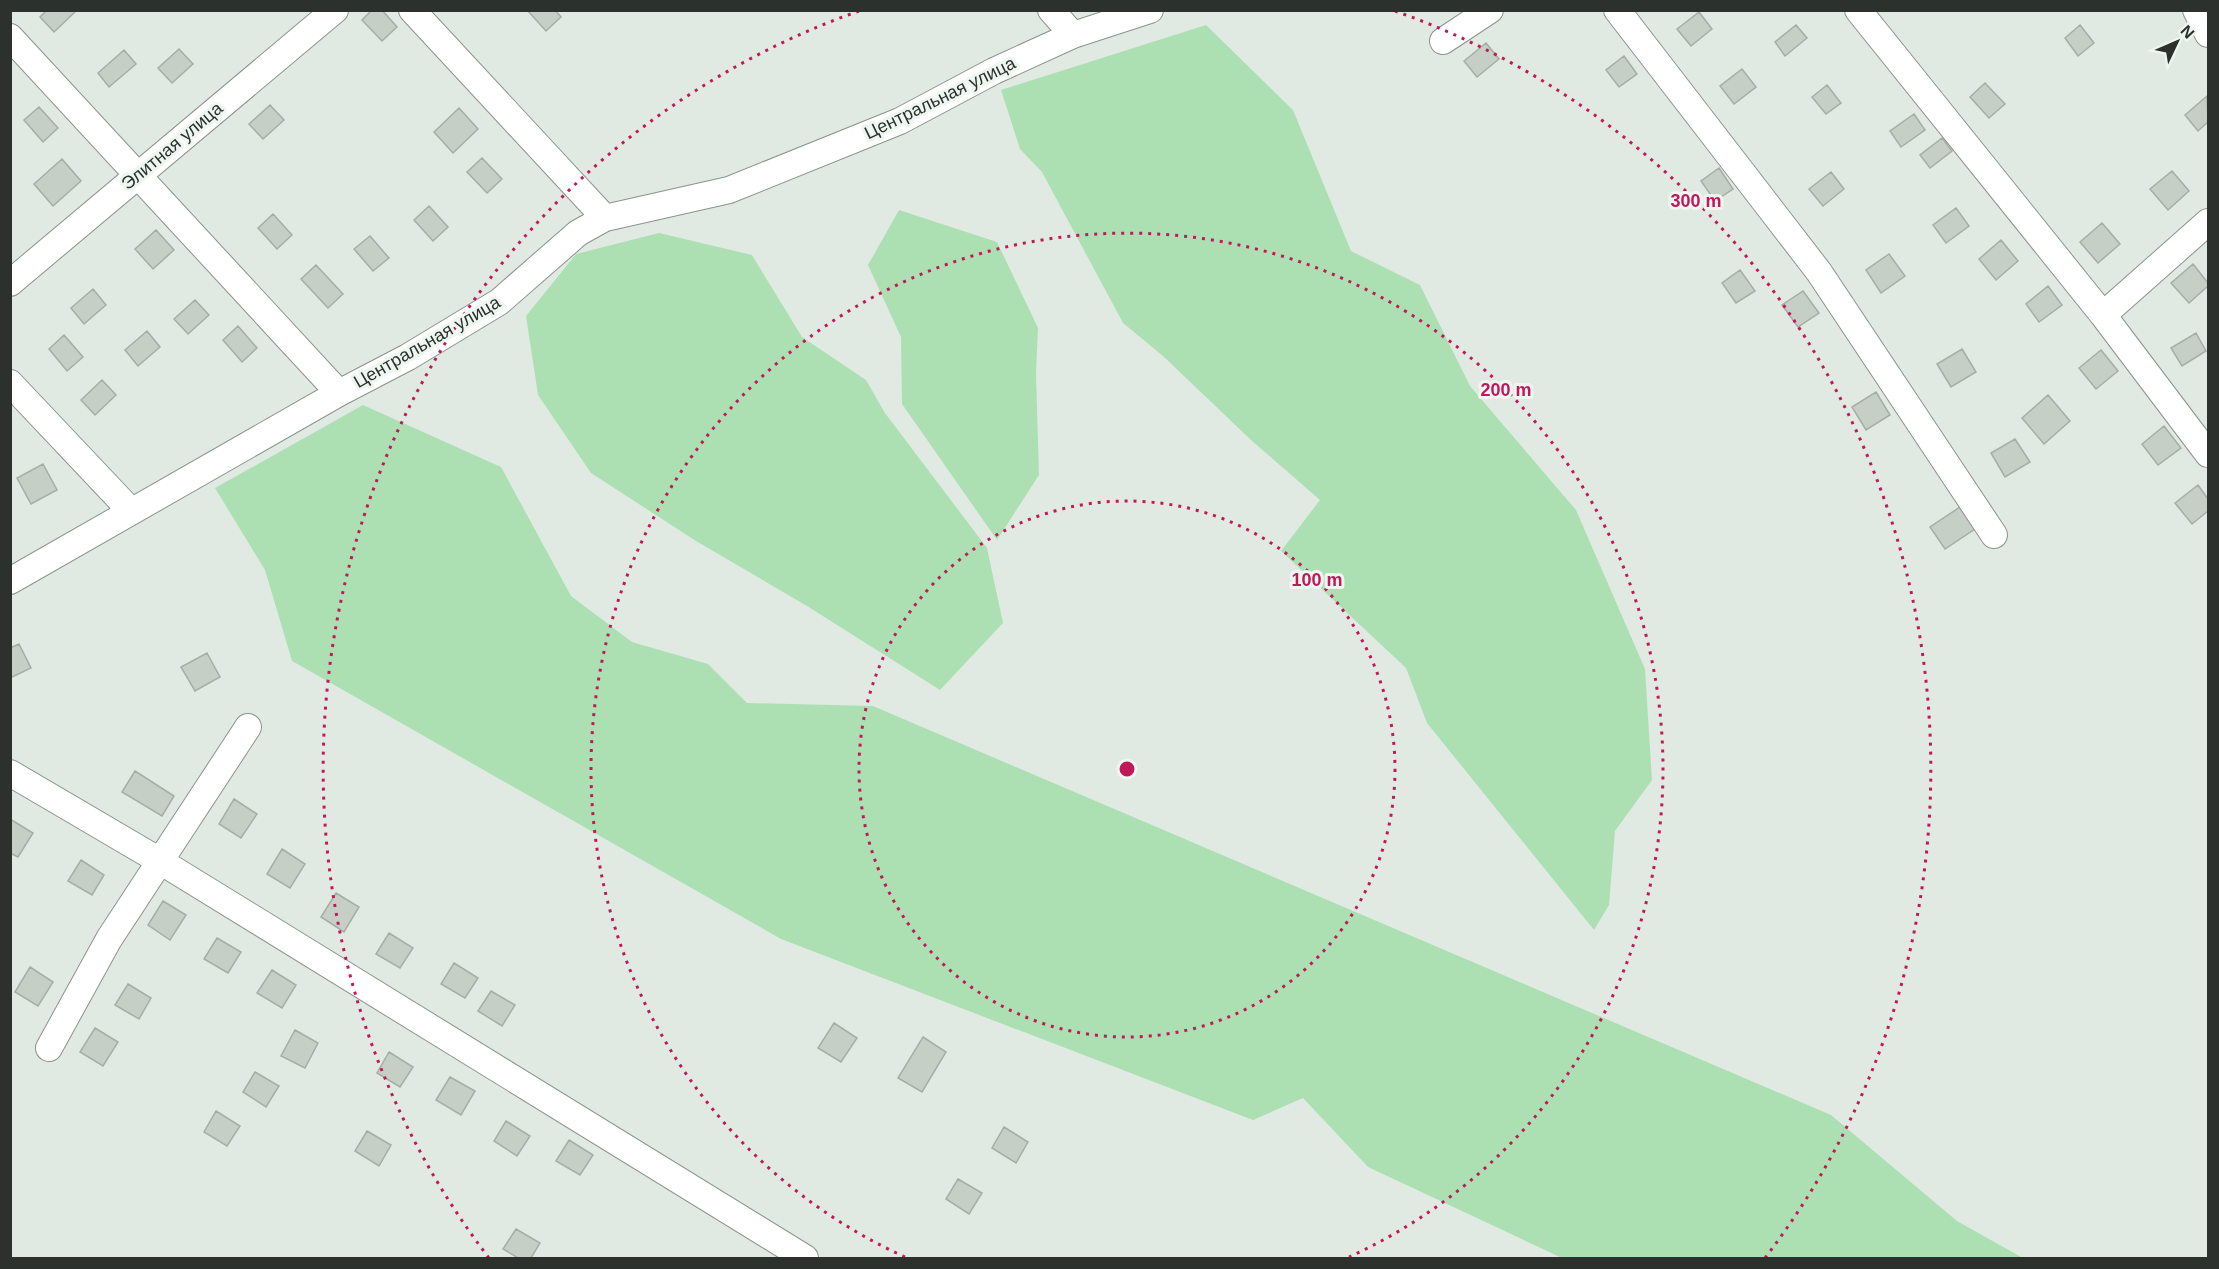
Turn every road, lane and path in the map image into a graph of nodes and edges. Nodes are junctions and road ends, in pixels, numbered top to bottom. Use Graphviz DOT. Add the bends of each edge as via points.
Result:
graph roads {
  1 [pos="334,10"];
  2 [pos="412,10"];
  3 [pos="1051,10"];
  4 [pos="1150,10"];
  5 [pos="1490,10"];
  6 [pos="1617,10"];
  7 [pos="1858,10"];
  8 [pos="2196,10"];
  9 [pos="2208,34"];
  10 [pos="1073,35"];
  11 [pos="10,37"];
  12 [pos="1443,41"];
  13 [pos="138,175"];
  14 [pos="605,218"];
  15 [pos="2208,222"];
  16 [pos="10,283"];
  17 [pos="2103,315"];
  18 [pos="10,383"];
  19 [pos="339,393"];
  20 [pos="2208,454"];
  21 [pos="131,511"];
  22 [pos="1994,535"];
  23 [pos="10,581"];
  24 [pos="248,727"];
  25 [pos="10,773"];
  26 [pos="160,861"];
  27 [pos="49,1048"];
  28 [pos="805,1258"];
  1 -- 13 [label="street, Элитная улица"];
  2 -- 14 [label="street"];
  3 -- 10 [label="street"];
  4 -- 10 [label="street, Центральная улица"];
  5 -- 12 [label="street"];
  6 -- 22 [label="street" via="1818,272"];
  7 -- 17 [label="street"];
  8 -- 9 [label="street"];
  10 -- 14 [label="street, Центральная улица" via="900,121 729,190"];
  11 -- 13 [label="street"];
  13 -- 16 [label="street, Элитная улица"];
  13 -- 19 [label="street"];
  14 -- 19 [label="street, Центральная улица" via="578,233 499,302"];
  15 -- 17 [label="street"];
  17 -- 20 [label="street"];
  18 -- 21 [label="street"];
  19 -- 21 [label="street, Центральная улица"];
  21 -- 23 [label="street, Центральная улица"];
  24 -- 26 [label="street"];
  25 -- 26 [label="street"];
  26 -- 27 [label="street" via="109,939"];
  26 -- 28 [label="street"];
}
